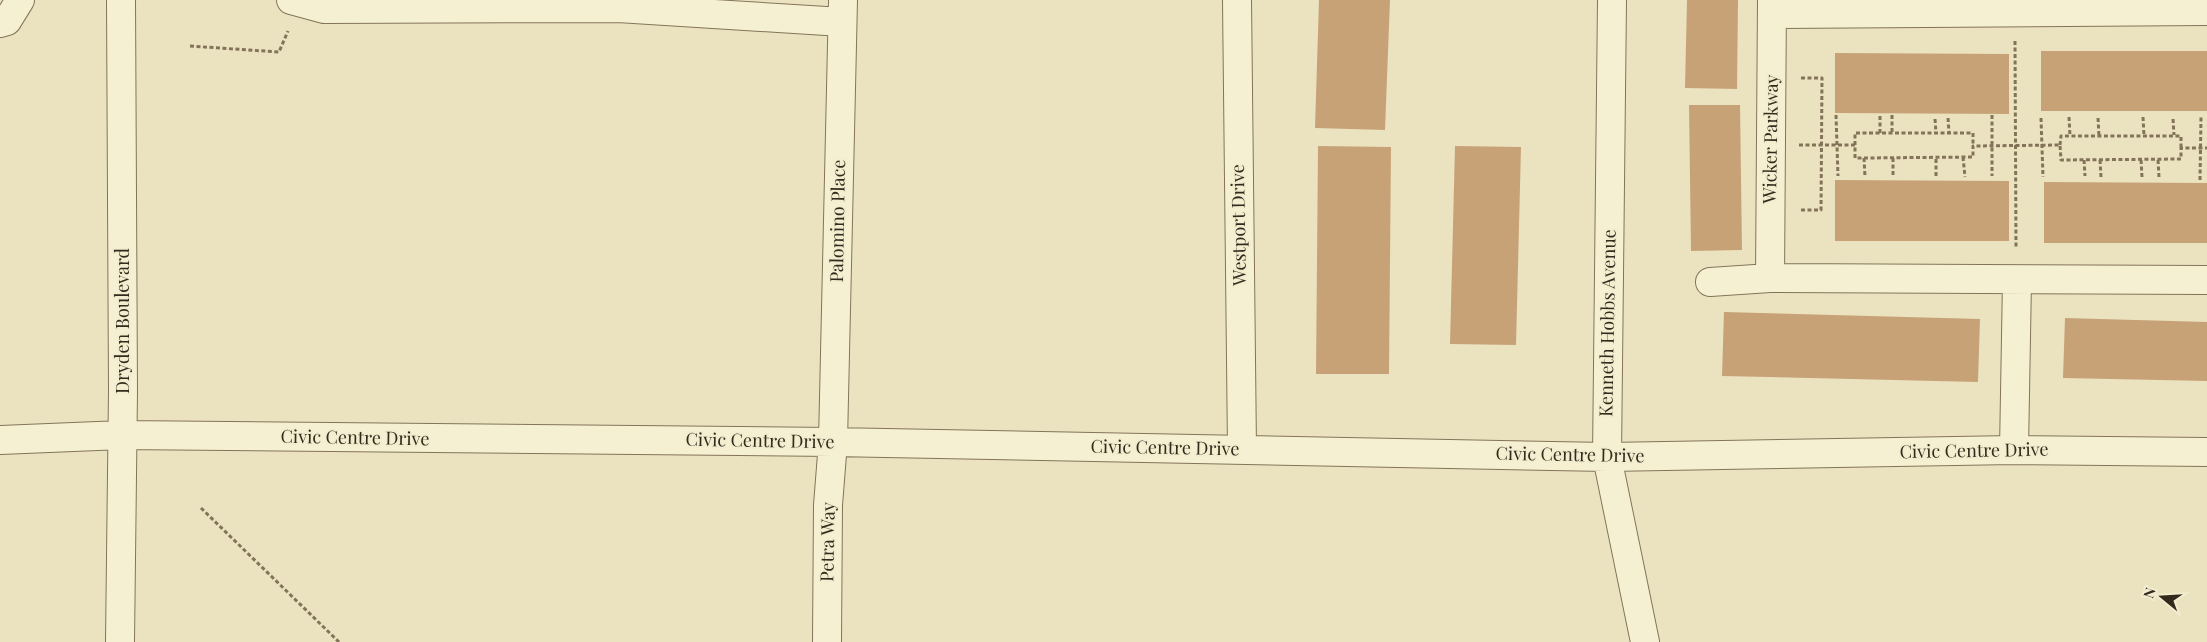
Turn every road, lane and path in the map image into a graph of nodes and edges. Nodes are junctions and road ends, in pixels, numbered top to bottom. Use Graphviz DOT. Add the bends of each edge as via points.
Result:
graph roads {
  1 [pos="20,0"];
  2 [pos="121,0"];
  3 [pos="1237,0"];
  4 [pos="1612,0"];
  5 [pos="296,1"];
  6 [pos="1772,7"];
  7 [pos="842,11"];
  8 [pos="2207,11"];
  9 [pos="2015,12"];
  10 [pos="0,23"];
  11 [pos="190,46"];
  12 [pos="1772,78"];
  13 [pos="1892,115"];
  14 [pos="1992,115"];
  15 [pos="1836,116"];
  16 [pos="1880,116"];
  17 [pos="2069,117"];
  18 [pos="2143,117"];
  19 [pos="2201,117"];
  20 [pos="1948,118"];
  21 [pos="2041,118"];
  22 [pos="2098,118"];
  23 [pos="1935,119"];
  24 [pos="2173,119"];
  25 [pos="1880,133"];
  26 [pos="1892,133"];
  27 [pos="1936,133"];
  28 [pos="1949,133"];
  29 [pos="2174,135"];
  30 [pos="2070,136"];
  31 [pos="2099,136"];
  32 [pos="2144,136"];
  33 [pos="1770,145"];
  34 [pos="1822,145"];
  35 [pos="1837,145"];
  36 [pos="1855,145"];
  37 [pos="1992,145"];
  38 [pos="2042,145"];
  39 [pos="2060,145"];
  40 [pos="1973,146"];
  41 [pos="2016,146"];
  42 [pos="2181,148"];
  43 [pos="2201,148"];
  44 [pos="2207,148"];
  45 [pos="1893,157"];
  46 [pos="1936,157"];
  47 [pos="1963,157"];
  48 [pos="1864,158"];
  49 [pos="2084,160"];
  50 [pos="2100,160"];
  51 [pos="2141,160"];
  52 [pos="2158,160"];
  53 [pos="1838,176"];
  54 [pos="1865,176"];
  55 [pos="1936,176"];
  56 [pos="1992,176"];
  57 [pos="2085,176"];
  58 [pos="2142,176"];
  59 [pos="1893,177"];
  60 [pos="1964,177"];
  61 [pos="2043,177"];
  62 [pos="2101,177"];
  63 [pos="2159,177"];
  64 [pos="2200,180"];
  65 [pos="1770,210"];
  66 [pos="1770,278"];
  67 [pos="2017,280"];
  68 [pos="2207,280"];
  69 [pos="1710,282"];
  70 [pos="122,435"];
  71 [pos="0,440"];
  72 [pos="833,442"];
  73 [pos="1242,449"];
  74 [pos="2014,450"];
  75 [pos="2207,452"];
  76 [pos="1607,457"];
  77 [pos="201,508"];
  78 [pos="120,642"];
  79 [pos="339,642"];
  80 [pos="827,642"];
  81 [pos="1645,642"];
  1 -- 10 [label="street" via="7,21"];
  2 -- 70 [label="street, Dryden Boulevard"];
  3 -- 73 [label="street, Westport Drive"];
  4 -- 76 [label="street, Kenneth Hobbs Avenue"];
  5 -- 7 [label="street" via="324,9"];
  5 -- 11 [label="path" via="279,52"];
  6 -- 9 [label="street"];
  6 -- 12 [label="street, Wicker Parkway"];
  7 -- 72 [label="street, Palomino Place"];
  8 -- 9 [label="street"];
  9 -- 41 [label="path"];
  12 -- 33 [label="street, Wicker Parkway"];
  12 -- 34 [label="path" via="1822,78"];
  13 -- 26 [label="path"];
  14 -- 37 [label="path"];
  15 -- 35 [label="path"];
  16 -- 25 [label="path"];
  17 -- 30 [label="path"];
  18 -- 32 [label="path"];
  19 -- 43 [label="path"];
  20 -- 28 [label="path"];
  21 -- 38 [label="path"];
  22 -- 31 [label="path"];
  23 -- 27 [label="path"];
  24 -- 29 [label="path"];
  25 -- 26 [label="path"];
  25 -- 36 [label="path" via="1855,133"];
  26 -- 27 [label="path"];
  27 -- 28 [label="path"];
  28 -- 40 [label="path" via="1973,133"];
  29 -- 32 [label="path"];
  29 -- 42 [label="path" via="2181,136"];
  30 -- 31 [label="path"];
  30 -- 39 [label="path" via="2061,136"];
  31 -- 32 [label="path"];
  33 -- 34 [label="path"];
  33 -- 65 [label="street, Wicker Parkway"];
  34 -- 35 [label="path"];
  34 -- 65 [label="path" via="1820,210"];
  35 -- 36 [label="path"];
  35 -- 53 [label="path"];
  36 -- 48 [label="path" via="1855,158"];
  37 -- 40 [label="path"];
  37 -- 41 [label="path"];
  37 -- 56 [label="path"];
  38 -- 39 [label="path"];
  38 -- 41 [label="path"];
  38 -- 61 [label="path"];
  39 -- 49 [label="path" via="2060,160"];
  40 -- 47 [label="path" via="1973,157"];
  41 -- 67 [label="path"];
  42 -- 43 [label="path"];
  42 -- 52 [label="path" via="2181,159"];
  43 -- 44 [label="path"];
  43 -- 64 [label="path"];
  45 -- 46 [label="path"];
  45 -- 48 [label="path"];
  45 -- 59 [label="path"];
  46 -- 47 [label="path"];
  46 -- 55 [label="path"];
  47 -- 60 [label="path"];
  48 -- 54 [label="path"];
  49 -- 50 [label="path"];
  49 -- 57 [label="path"];
  50 -- 51 [label="path"];
  50 -- 62 [label="path"];
  51 -- 52 [label="path"];
  51 -- 58 [label="path"];
  52 -- 63 [label="path"];
  65 -- 66 [label="street, Wicker Parkway"];
  66 -- 67 [label="street"];
  66 -- 69 [label="street"];
  67 -- 68 [label="street"];
  67 -- 74 [label="street"];
  70 -- 71 [label="street, Civic Centre Drive"];
  70 -- 72 [label="street, Civic Centre Drive"];
  70 -- 78 [label="street, Dryden Boulevard"];
  72 -- 73 [label="street, Civic Centre Drive"];
  72 -- 80 [label="street, Petra Way" via="828,505"];
  73 -- 76 [label="street, Civic Centre Drive"];
  74 -- 75 [label="street, Civic Centre Drive"];
  74 -- 76 [label="street, Civic Centre Drive"];
  76 -- 81 [label="street, Kenneth Hobbs Avenue"];
  77 -- 79 [label="path"];
}
